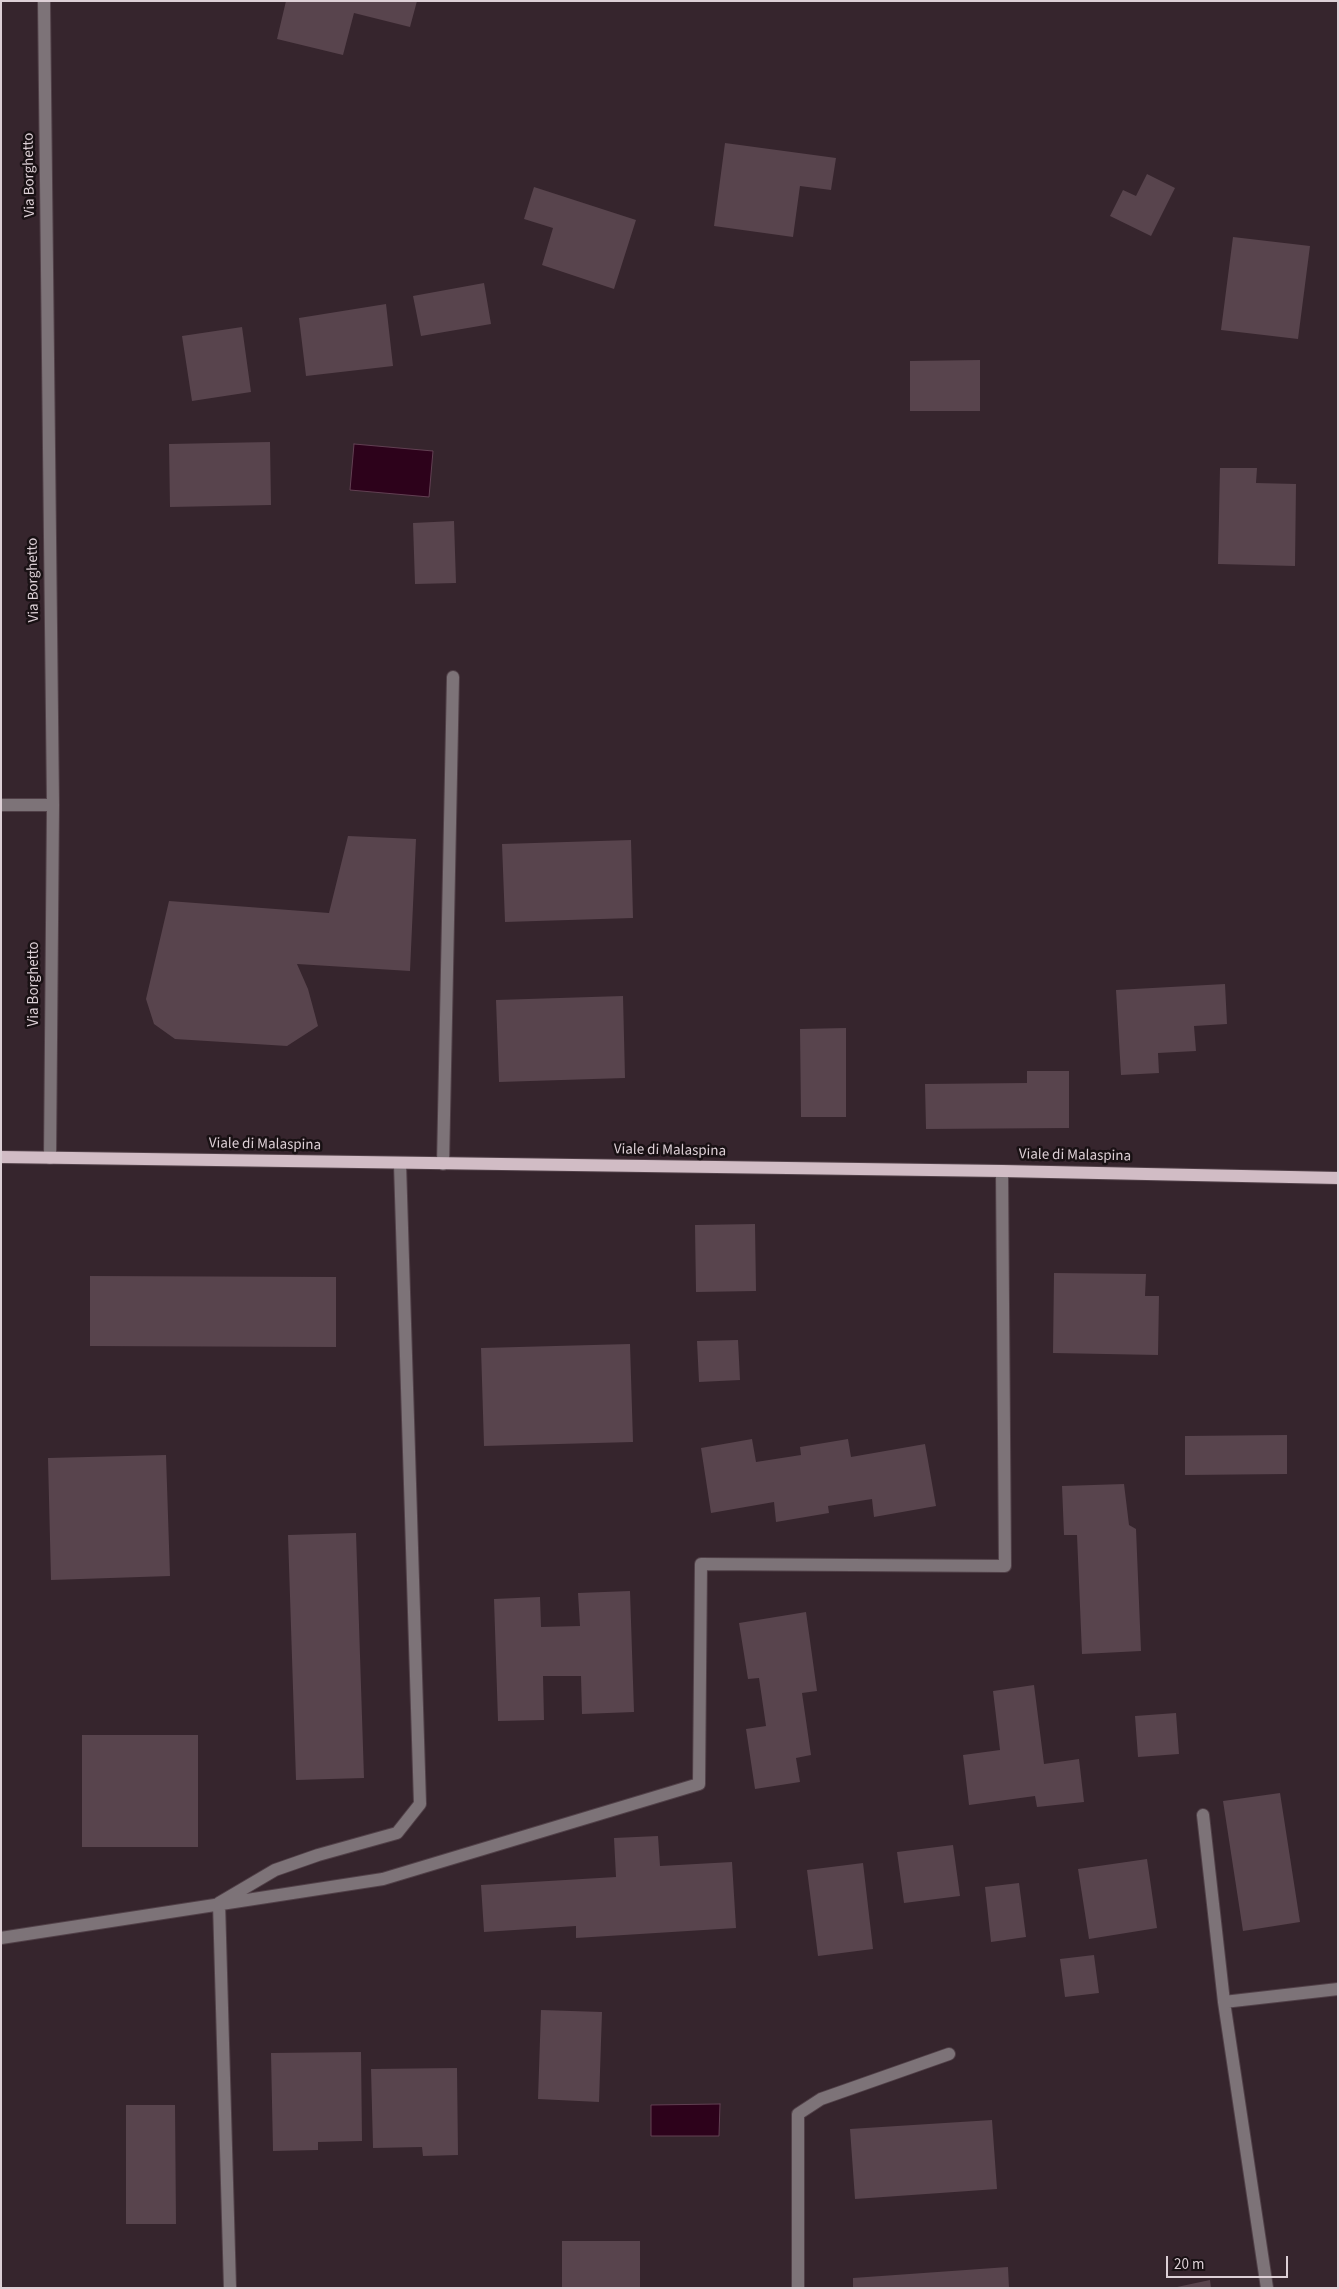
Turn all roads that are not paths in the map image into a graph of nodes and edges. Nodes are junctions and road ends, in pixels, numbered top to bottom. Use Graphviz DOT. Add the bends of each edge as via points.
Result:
graph roads {
  1 [pos="44,1"];
  2 [pos="453,677"];
  3 [pos="1,805"];
  4 [pos="53,805"];
  5 [pos="1,1157"];
  6 [pos="50,1158"];
  7 [pos="400,1164"];
  8 [pos="443,1164"];
  9 [pos="1002,1171"];
  10 [pos="1338,1178"];
  11 [pos="1203,1815"];
  12 [pos="219,1903"];
  13 [pos="1,1938"];
  14 [pos="1338,1989"];
  15 [pos="1224,2002"];
  16 [pos="949,2054"];
  17 [pos="230,2288"];
  18 [pos="798,2288"];
  19 [pos="1267,2288"];
  1 -- 4 [label="street, Via Borghetto"];
  2 -- 8 [label="street"];
  3 -- 4 [label="street"];
  4 -- 6 [label="street, Via Borghetto"];
  5 -- 6 [label="main road, Viale di Malaspina"];
  6 -- 7 [label="main road, Viale di Malaspina"];
  7 -- 8 [label="main road, Viale di Malaspina"];
  7 -- 12 [label="street" via="420,1804 398,1833 276,1870"];
  8 -- 9 [label="main road, Viale di Malaspina"];
  9 -- 10 [label="main road, Viale di Malaspina"];
  9 -- 12 [label="street" via="1005,1566 701,1564 699,1784 383,1879"];
  11 -- 15 [label="street"];
  12 -- 13 [label="street"];
  12 -- 17 [label="street"];
  14 -- 15 [label="street"];
  15 -- 19 [label="street"];
  16 -- 18 [label="street" via="821,2098 798,2114"];
}
